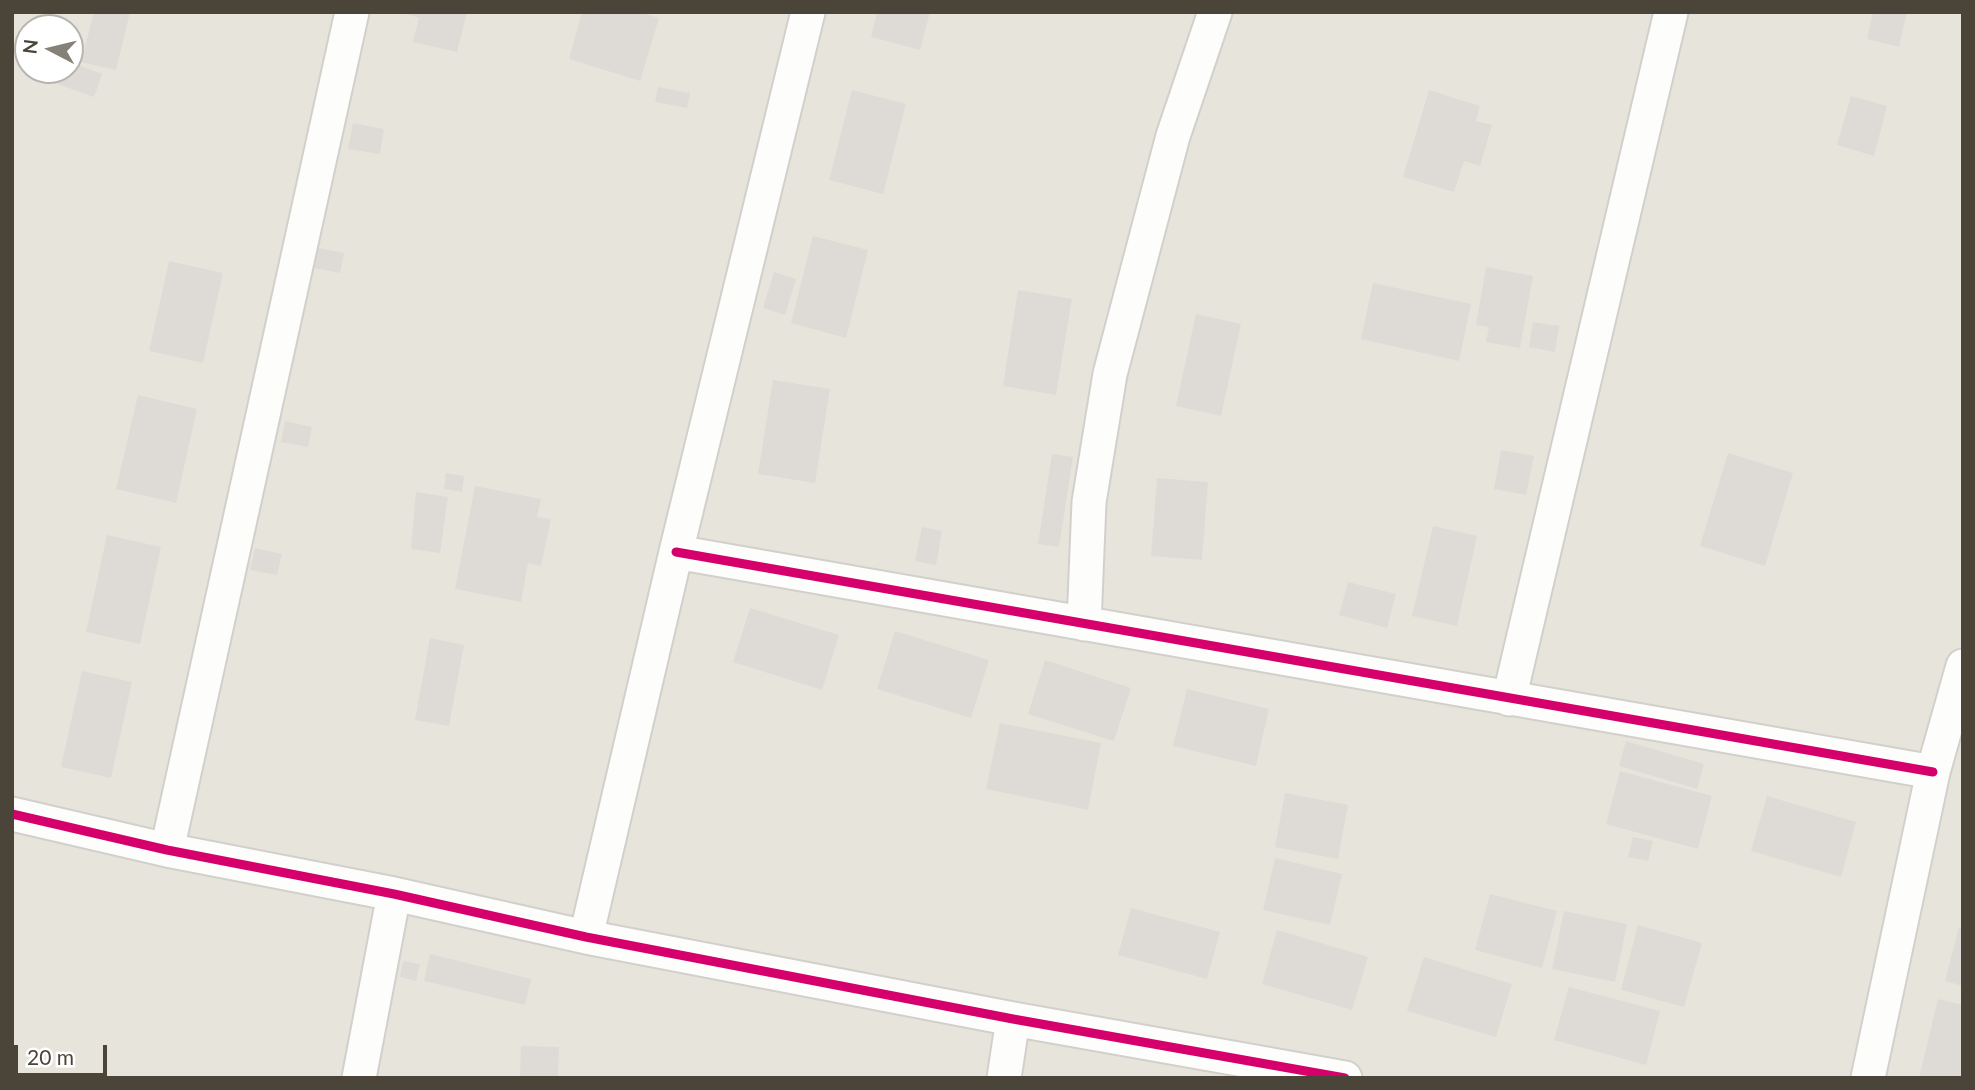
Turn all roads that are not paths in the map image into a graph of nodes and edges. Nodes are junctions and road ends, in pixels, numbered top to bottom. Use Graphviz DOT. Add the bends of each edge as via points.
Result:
graph roads {
  1 [pos="352,12"];
  2 [pos="808,12"];
  3 [pos="1215,12"];
  4 [pos="1671,12"];
  5 [pos="676,552"];
  6 [pos="1084,624"];
  7 [pos="1963,666"];
  8 [pos="1509,699"];
  9 [pos="1933,772"];
  10 [pos="12,814"];
  11 [pos="167,850"];
  12 [pos="394,894"];
  13 [pos="586,937"];
  14 [pos="1013,1019"];
  15 [pos="359,1078"];
  16 [pos="1004,1078"];
  17 [pos="1345,1078"];
  18 [pos="1868,1078"];
  1 -- 11 [label="street"];
  2 -- 5 [label="street"];
  3 -- 6 [label="street" via="1172,136 1110,374 1088,502"];
  4 -- 8 [label="street"];
  5 -- 6 [label="street"];
  5 -- 13 [label="street"];
  6 -- 8 [label="street"];
  7 -- 9 [label="street"];
  8 -- 9 [label="street"];
  9 -- 18 [label="street"];
  10 -- 11 [label="street"];
  11 -- 12 [label="street"];
  12 -- 13 [label="street"];
  12 -- 15 [label="street"];
  13 -- 14 [label="street"];
  14 -- 16 [label="street"];
  14 -- 17 [label="street"];
}
